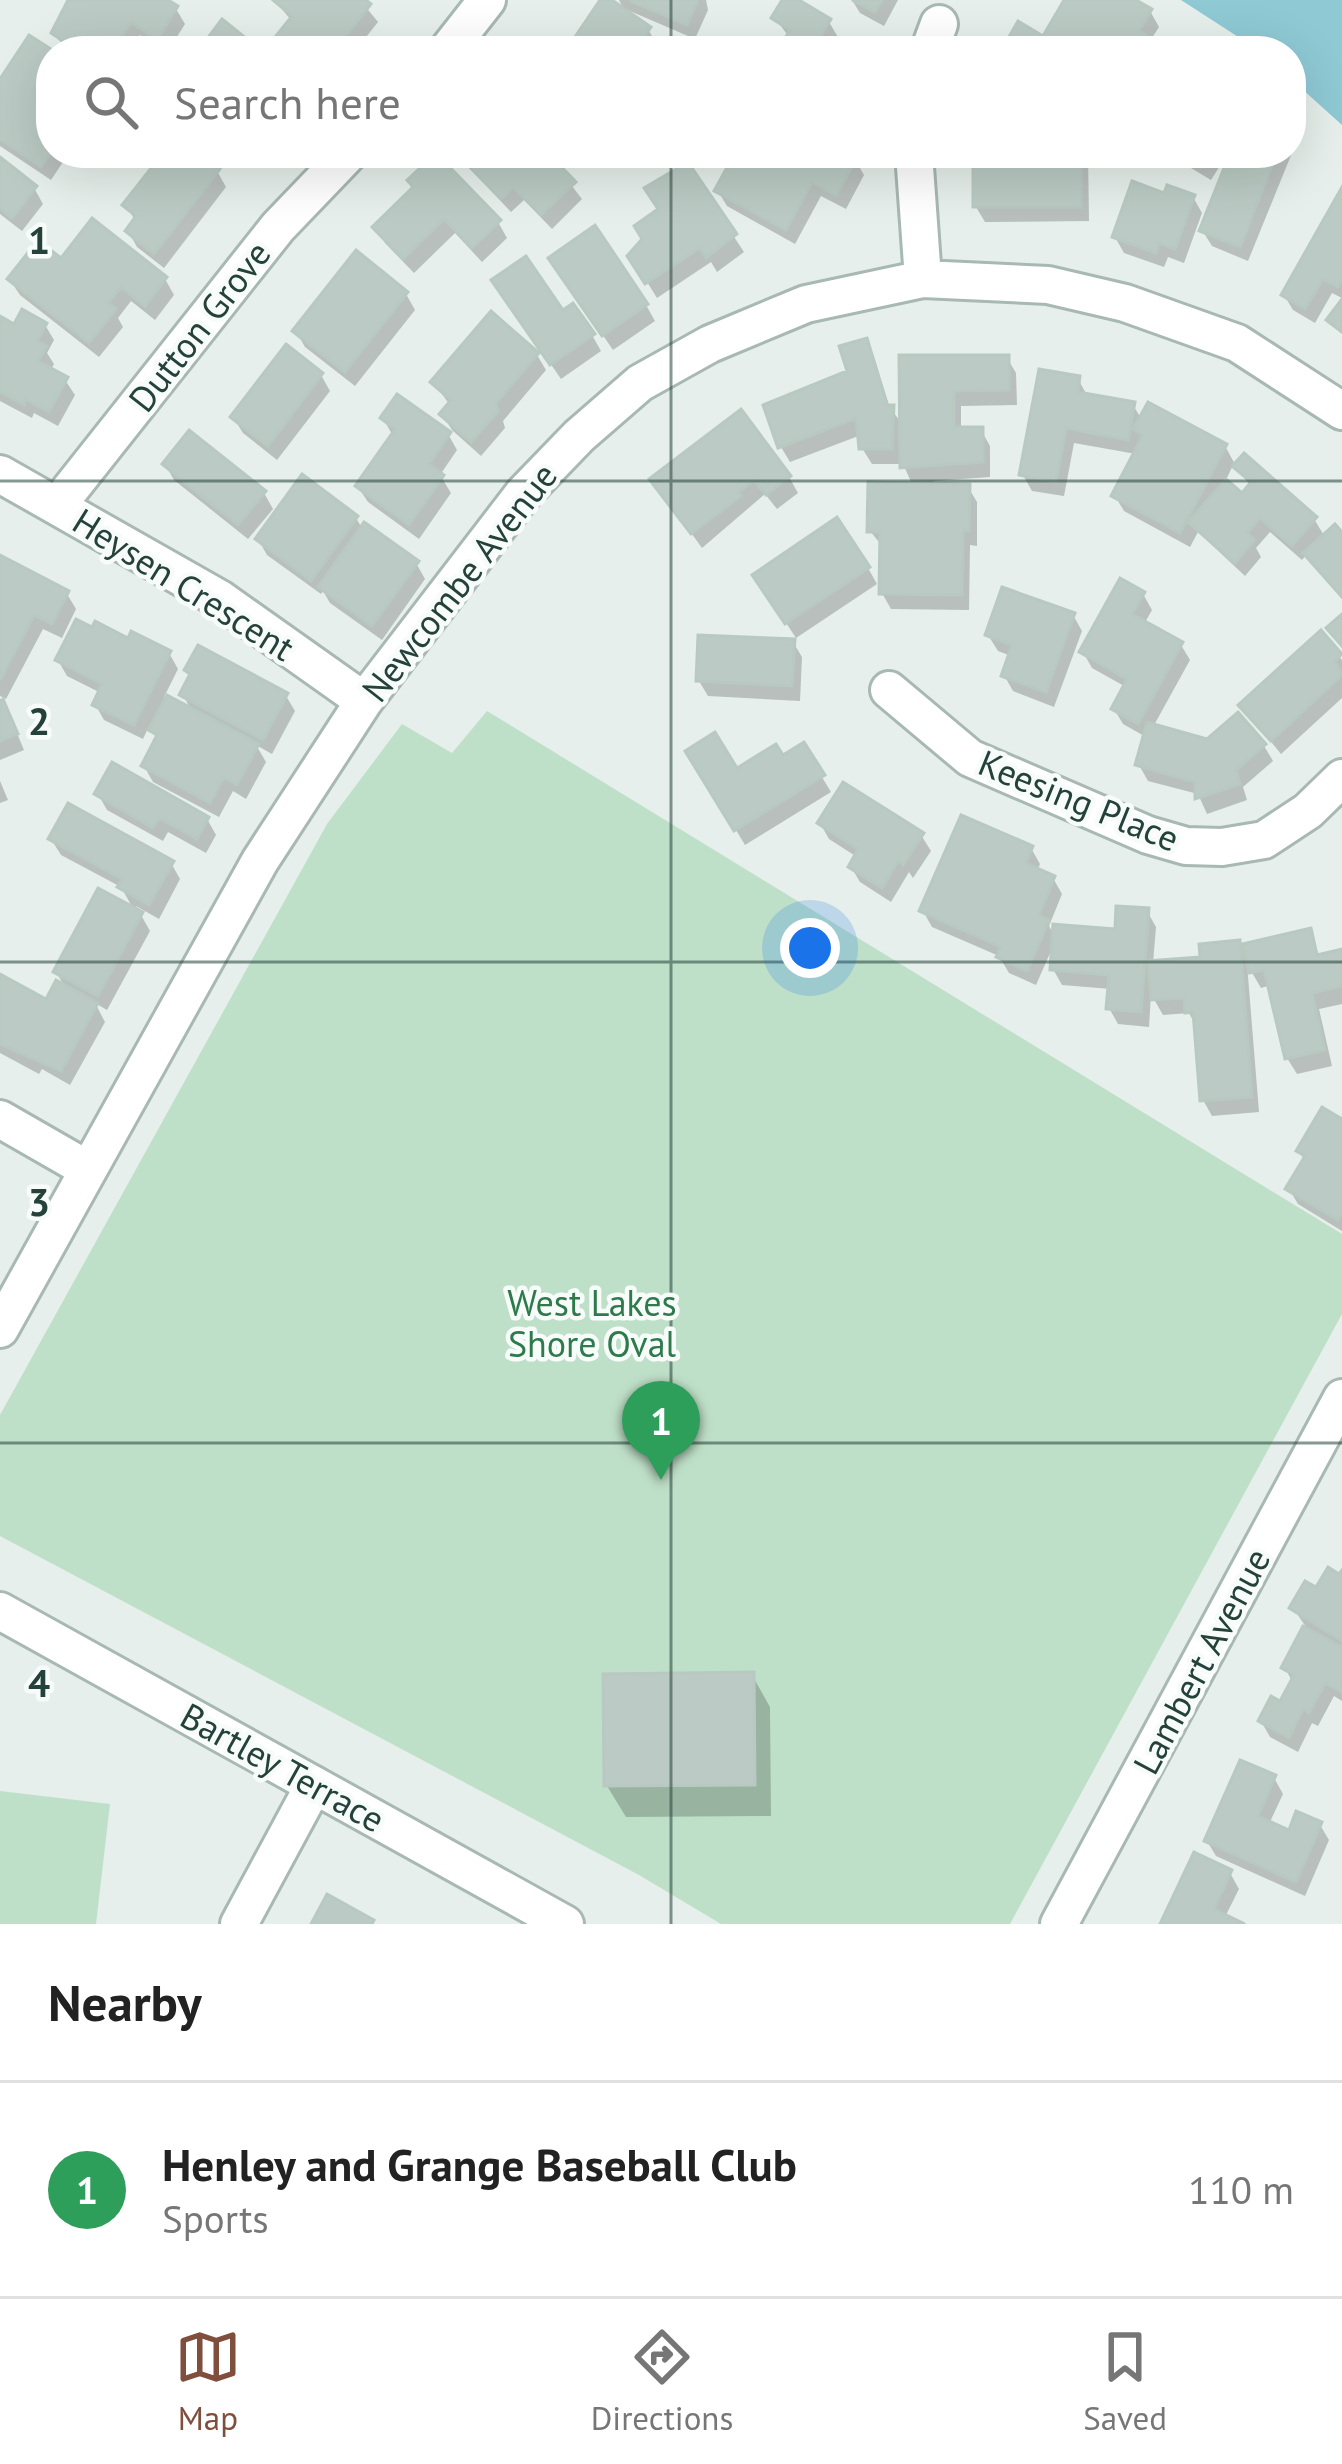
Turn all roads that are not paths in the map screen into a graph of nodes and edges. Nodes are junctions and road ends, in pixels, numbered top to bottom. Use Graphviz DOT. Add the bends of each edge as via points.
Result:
graph roads {
  1 [pos="487,0"];
  2 [pos="459,36"];
  3 [pos="335,168"];
  4 [pos="915,168"];
  5 [pos="922,279"];
  6 [pos="1342,411"];
  7 [pos="0,474"];
  8 [pos="57,506"];
  9 [pos="889,690"];
  10 [pos="364,701"];
  11 [pos="1342,778"];
  12 [pos="0,1119"];
  13 [pos="87,1169"];
  14 [pos="0,1329"];
  15 [pos="1342,1398"];
  16 [pos="0,1611"];
  17 [pos="314,1785"];
  18 [pos="239,1924"];
  19 [pos="566,1924"];
  20 [pos="1059,1924"];
  1 -- 2 [label="street"];
  3 -- 8 [label="street, Dutton Grove" via="278,227"];
  4 -- 5 [label="street"];
  5 -- 6 [label="street, Newcombe Avenue" via="1048,285 1125,303 1237,343"];
  5 -- 10 [label="street, Newcombe Avenue" via="806,304 640,383 523,494"];
  7 -- 8 [label="street, Heysen Crescent"];
  8 -- 10 [label="street, Heysen Crescent" via="220,599"];
  9 -- 11 [label="street, Keesing Place" via="970,758 1186,846 1264,840"];
  10 -- 13 [label="street, Newcombe Avenue" via="260,861"];
  12 -- 13 [label="street"];
  13 -- 14 [label="street, Newcombe Avenue"];
  15 -- 20 [label="street, Lambert Avenue"];
  16 -- 17 [label="street, Bartley Terrace"];
  17 -- 18 [label="street"];
  17 -- 19 [label="street, Bartley Terrace"];
}
